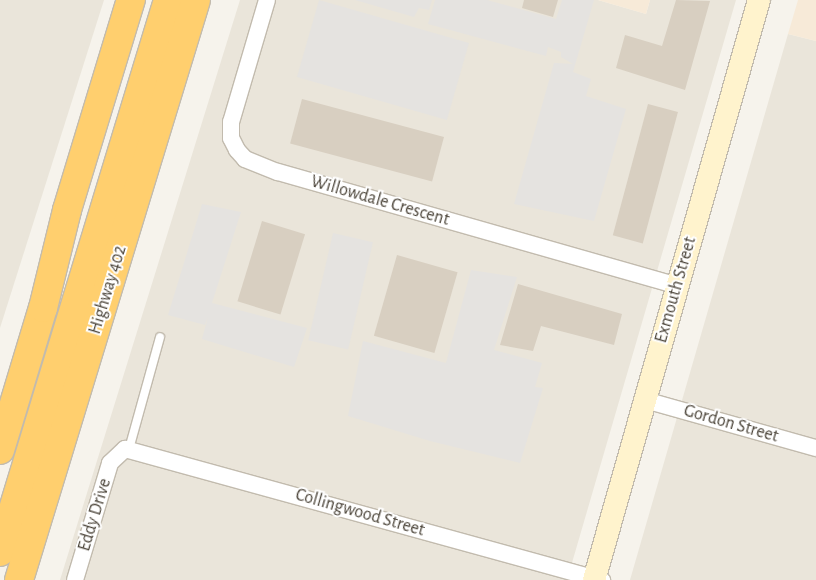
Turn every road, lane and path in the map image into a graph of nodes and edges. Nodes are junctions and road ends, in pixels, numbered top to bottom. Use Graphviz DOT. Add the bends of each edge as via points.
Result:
graph roads {
  1 [pos="131,0"];
  2 [pos="152,0"];
  3 [pos="168,0"];
  4 [pos="196,0"];
  5 [pos="266,0"];
  6 [pos="759,0"];
  7 [pos="152,146"];
  8 [pos="67,210"];
  9 [pos="678,286"];
  10 [pos="160,337"];
  11 [pos="0,396"];
  12 [pos="645,400"];
  13 [pos="816,448"];
  14 [pos="0,450"];
  15 [pos="124,451"];
  16 [pos="0,501"];
  17 [pos="0,552"];
  18 [pos="597,579"];
  19 [pos="19,580"];
  20 [pos="34,580"];
  21 [pos="75,580"];
  1 -- 8 [label="highway"];
  2 -- 16 [label="highway"];
  3 -- 17 [label="highway"];
  4 -- 7 [label="highway, Highway 402"];
  5 -- 9 [label="street, Willowdale Crescent" via="231,122 231,138 245,159 278,172"];
  6 -- 9 [label="main road, Exmouth Street"];
  7 -- 19 [label="highway, Highway 402"];
  7 -- 20 [label="highway" via="111,324"];
  8 -- 11 [label="highway"];
  8 -- 14 [label="highway" via="43,308"];
  9 -- 12 [label="main road, Exmouth Street"];
  10 -- 15 [label="lane"];
  12 -- 13 [label="street, Gordon Street"];
  12 -- 18 [label="main road, Exmouth Street"];
  15 -- 18 [label="street, Collingwood Street"];
  15 -- 21 [label="street, Eddy Drive" via="110,463"];
}
